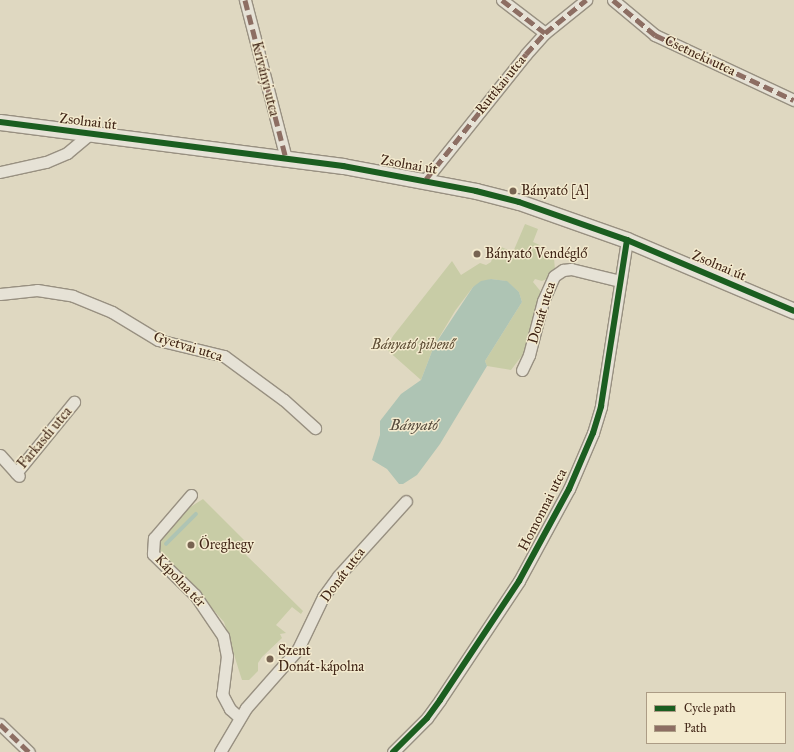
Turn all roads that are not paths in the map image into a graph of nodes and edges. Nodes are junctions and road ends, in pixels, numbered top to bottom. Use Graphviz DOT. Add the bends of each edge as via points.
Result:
graph roads {
  1 [pos="245,0"];
  2 [pos="502,0"];
  3 [pos="586,0"];
  4 [pos="613,0"];
  5 [pos="545,33"];
  6 [pos="794,100"];
  7 [pos="0,122"];
  8 [pos="90,134"];
  9 [pos="286,159"];
  10 [pos="0,172"];
  11 [pos="426,179"];
  12 [pos="627,240"];
  13 [pos="620,281"];
  14 [pos="0,294"];
  15 [pos="794,311"];
  16 [pos="522,370"];
  17 [pos="74,402"];
  18 [pos="314,428"];
  19 [pos="0,455"];
  20 [pos="191,495"];
  21 [pos="406,501"];
  22 [pos="239,717"];
  23 [pos="0,724"];
  24 [pos="29,752"];
  25 [pos="220,752"];
  26 [pos="393,752"];
  1 -- 9 [label="street, Kriványi utca"];
  2 -- 5 [label="street"];
  3 -- 5 [label="street, Ruttkai utca"];
  4 -- 6 [label="street, Csetneki utca" via="655,35"];
  5 -- 11 [label="street, Ruttkai utca"];
  7 -- 8 [label="street, Zsolnai út"];
  8 -- 9 [label="street, Zsolnai út"];
  8 -- 10 [label="street" via="67,153 46,162"];
  9 -- 11 [label="street, Zsolnai út"];
  11 -- 12 [label="street, Zsolnai út" via="519,202"];
  12 -- 13 [label="street, Homonnai utca"];
  12 -- 15 [label="street, Zsolnai út"];
  13 -- 16 [label="street, Donát utca" via="571,269 563,270 554,276 543,301 529,355"];
  13 -- 26 [label="street, Homonnai utca" via="600,406 593,433 569,489 519,581 440,700 427,718"];
  14 -- 18 [label="street, Gyetvai utca" via="37,290 73,296 112,312 158,340 224,356 284,400"];
  17 -- 19 [label="street, Farkasdi utca" via="18,475"];
  20 -- 22 [label="street, Kápolna tér" via="154,538 153,554 195,595 223,636 227,656 222,694 230,709"];
  21 -- 22 [label="street, Donát utca" via="338,576 323,597 298,649"];
  22 -- 25 [label="street, Donát utca"];
  23 -- 24 [label="street"];
}
